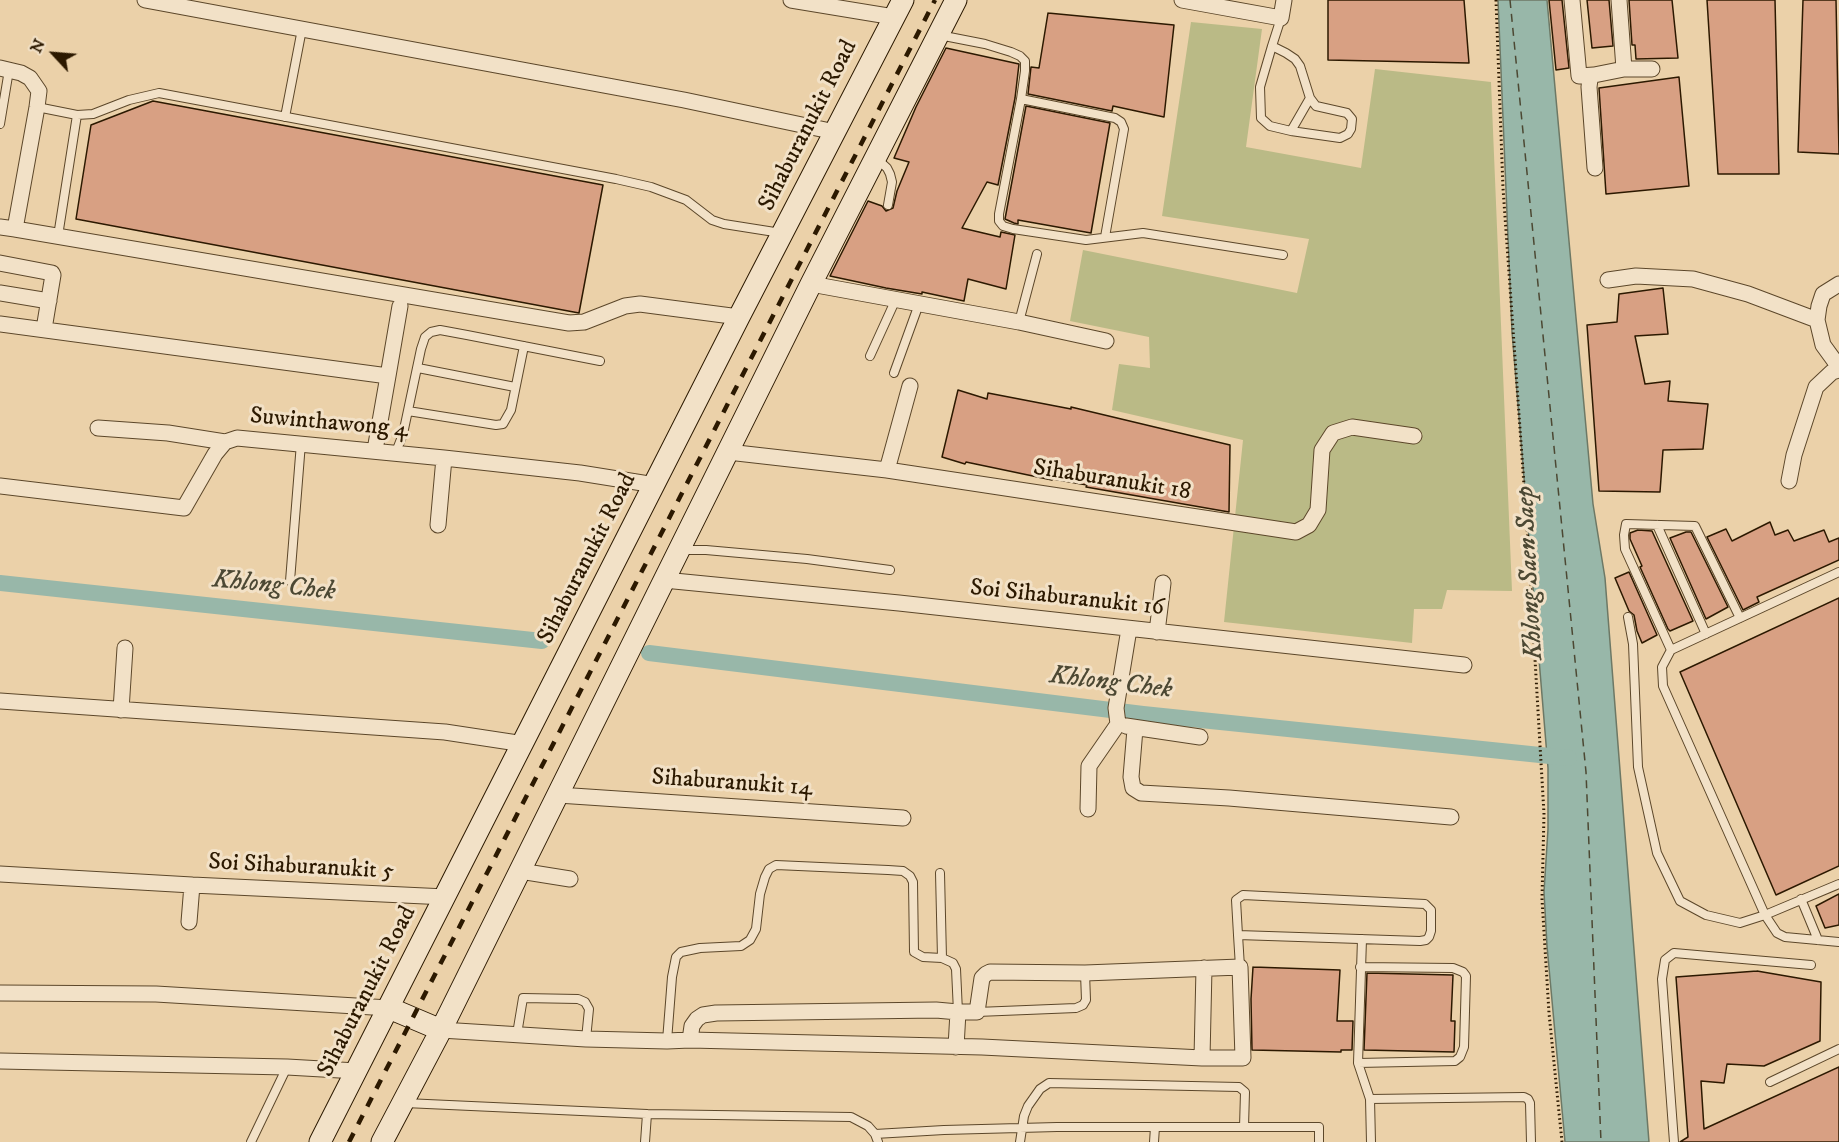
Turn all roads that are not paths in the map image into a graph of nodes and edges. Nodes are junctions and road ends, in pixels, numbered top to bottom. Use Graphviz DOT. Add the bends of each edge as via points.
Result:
graph roads {
  1 [pos="145,0"];
  2 [pos="791,0"];
  3 [pos="956,0"];
  4 [pos="1182,0"];
  5 [pos="1284,0"];
  6 [pos="1572,0"];
  7 [pos="1619,0"];
  8 [pos="168,2"];
  9 [pos="898,9"];
  10 [pos="1281,18"];
  11 [pos="302,29"];
  12 [pos="938,35"];
  13 [pos="1272,46"];
  14 [pos="4,69"];
  15 [pos="1624,69"];
  16 [pos="1652,69"];
  17 [pos="1594,75"];
  18 [pos="1310,98"];
  19 [pos="1021,99"];
  20 [pos="38,107"];
  21 [pos="76,116"];
  22 [pos="285,117"];
  23 [pos="0,124"];
  24 [pos="1291,131"];
  25 [pos="835,132"];
  26 [pos="875,157"];
  27 [pos="1595,168"];
  28 [pos="888,205"];
  29 [pos="7,228"];
  30 [pos="782,233"];
  31 [pos="58,236"];
  32 [pos="1105,237"];
  33 [pos="1037,254"];
  34 [pos="1283,255"];
  35 [pos="0,262"];
  36 [pos="1608,280"];
  37 [pos="811,284"];
  38 [pos="1839,284"];
  39 [pos="0,293"];
  40 [pos="896,299"];
  41 [pos="49,301"];
  42 [pos="919,304"];
  43 [pos="400,306"];
  44 [pos="739,317"];
  45 [pos="1817,320"];
  46 [pos="1019,322"];
  47 [pos="0,324"];
  48 [pos="44,329"];
  49 [pos="1106,341"];
  50 [pos="524,346"];
  51 [pos="870,356"];
  52 [pos="600,362"];
  53 [pos="418,368"];
  54 [pos="1839,368"];
  55 [pos="894,373"];
  56 [pos="388,376"];
  57 [pos="910,386"];
  58 [pos="515,387"];
  59 [pos="408,411"];
  60 [pos="98,428"];
  61 [pos="1414,436"];
  62 [pos="225,441"];
  63 [pos="301,443"];
  64 [pos="375,450"];
  65 [pos="396,452"];
  66 [pos="728,452"];
  67 [pos="444,458"];
  68 [pos="887,470"];
  69 [pos="1789,482"];
  70 [pos="655,485"];
  71 [pos="0,486"];
  72 [pos="438,525"];
  73 [pos="1657,525"];
  74 [pos="679,550"];
  75 [pos="890,570"];
  76 [pos="1839,572"];
  77 [pos="664,580"];
  78 [pos="290,581"];
  79 [pos="1162,583"];
  80 [pos="1628,617"];
  81 [pos="1740,618"];
  82 [pos="1129,629"];
  83 [pos="1157,632"];
  84 [pos="1706,634"];
  85 [pos="125,648"];
  86 [pos="1671,650"];
  87 [pos="1464,665"];
  88 [pos="0,701"];
  89 [pos="121,710"];
  90 [pos="1118,723"];
  91 [pos="1135,729"];
  92 [pos="1200,737"];
  93 [pos="524,744"];
  94 [pos="558,795"];
  95 [pos="1088,809"];
  96 [pos="1451,817"];
  97 [pos="903,818"];
  98 [pos="520,871"];
  99 [pos="940,873"];
  100 [pos="0,874"];
  101 [pos="570,879"];
  102 [pos="1839,884"];
  103 [pos="192,885"];
  104 [pos="446,897"];
  105 [pos="1801,899"];
  106 [pos="1765,915"];
  107 [pos="189,922"];
  108 [pos="1238,935"];
  109 [pos="1362,939"];
  110 [pos="1818,940"];
  111 [pos="1839,942"];
  112 [pos="942,958"];
  113 [pos="1810,965"];
  114 [pos="1240,967"];
  115 [pos="1360,967"];
  116 [pos="1204,968"];
  117 [pos="1085,973"];
  118 [pos="0,993"];
  119 [pos="389,1008"];
  120 [pos="958,1012"];
  121 [pos="977,1012"];
  122 [pos="441,1030"];
  123 [pos="517,1034"];
  124 [pos="586,1039"];
  125 [pos="690,1040"];
  126 [pos="667,1041"];
  127 [pos="956,1047"];
  128 [pos="1839,1049"];
  129 [pos="1202,1058"];
  130 [pos="0,1061"];
  131 [pos="1358,1063"];
  132 [pos="287,1067"];
  133 [pos="357,1071"];
  134 [pos="1770,1082"];
  135 [pos="1370,1099"];
  136 [pos="403,1103"];
  137 [pos="647,1114"];
  138 [pos="1155,1127"];
  139 [pos="1244,1127"];
  140 [pos="1021,1129"];
  141 [pos="876,1138"];
  142 [pos="251,1142"];
  143 [pos="320,1142"];
  144 [pos="382,1142"];
  145 [pos="645,1142"];
  146 [pos="1020,1142"];
  147 [pos="1154,1142"];
  148 [pos="1319,1142"];
  149 [pos="1371,1142"];
  150 [pos="1531,1142"];
  151 [pos="1674,1142"];
  1 -- 8 [label="street"];
  2 -- 9 [label="street"];
  3 -- 12 [label="main road"];
  4 -- 10 [label="street"];
  5 -- 10 [label="street"];
  6 -- 17 [label="street" via="1579,76"];
  7 -- 15 [label="street"];
  8 -- 11 [label="street"];
  9 -- 25 [label="main road, Sihaburanukit Road"];
  10 -- 13 [label="lane"];
  11 -- 22 [label="lane"];
  11 -- 25 [label="street"];
  12 -- 19 [label="lane" via="1020,56 1025,61"];
  12 -- 26 [label="main road"];
  13 -- 18 [label="lane" via="1295,59"];
  13 -- 24 [label="lane" via="1260,87 1261,118 1270,126"];
  14 -- 20 [label="street" via="21,73 36,84"];
  14 -- 23 [label="lane"];
  15 -- 16 [label="street"];
  15 -- 17 [label="street"];
  17 -- 27 [label="street" via="1588,87"];
  18 -- 24 [label="lane"];
  18 -- 24 [label="lane" via="1316,105 1347,113 1352,119 1351,129 1340,138"];
  19 -- 32 [label="lane" via="1121,122 1124,129"];
  19 -- 32 [label="lane" via="999,221 1013,229 1086,240"];
  20 -- 21 [label="lane"];
  20 -- 29 [label="street"];
  21 -- 22 [label="lane" via="159,93"];
  21 -- 31 [label="lane"];
  22 -- 30 [label="lane" via="651,187 686,200 712,220"];
  25 -- 30 [label="main road, Sihaburanukit Road"];
  26 -- 28 [label="lane" via="891,174"];
  26 -- 37 [label="main road"];
  29 -- 31 [label="street"];
  30 -- 44 [label="main road, Sihaburanukit Road"];
  31 -- 44 [label="street" via="569,322 584,322 640,304"];
  32 -- 34 [label="lane" via="1143,233"];
  33 -- 46 [label="lane"];
  35 -- 41 [label="street" via="52,273"];
  36 -- 45 [label="street" via="1636,276 1694,279"];
  37 -- 40 [label="street"];
  37 -- 66 [label="main road"];
  38 -- 45 [label="street" via="1823,294"];
  39 -- 41 [label="street"];
  40 -- 42 [label="street"];
  40 -- 51 [label="lane"];
  41 -- 48 [label="street"];
  42 -- 46 [label="street"];
  42 -- 55 [label="lane"];
  43 -- 56 [label="street"];
  44 -- 70 [label="main road, Sihaburanukit Road"];
  45 -- 54 [label="street" via="1823,345"];
  46 -- 49 [label="street"];
  47 -- 48 [label="street"];
  48 -- 56 [label="street"];
  50 -- 52 [label="lane"];
  50 -- 53 [label="lane" via="440,330 425,337"];
  50 -- 58 [label="lane"];
  53 -- 58 [label="lane"];
  53 -- 59 [label="lane"];
  54 -- 69 [label="street" via="1816,387"];
  56 -- 64 [label="street"];
  57 -- 68 [label="street"];
  58 -- 59 [label="lane" via="511,410 503,424 496,426"];
  59 -- 65 [label="lane"];
  60 -- 62 [label="street"];
  61 -- 68 [label="street, Sihaburanukit 18" via="1352,426 1333,433 1322,450 1318,510 1309,525 1296,532"];
  62 -- 63 [label="street, Suwinthawong 4" via="237,438"];
  62 -- 71 [label="street, Suwinthawong 4" via="184,508"];
  63 -- 64 [label="street, Suwinthawong 4"];
  63 -- 78 [label="lane"];
  64 -- 65 [label="street, Suwinthawong 4"];
  65 -- 67 [label="street, Suwinthawong 4"];
  66 -- 68 [label="street, Sihaburanukit 18"];
  66 -- 74 [label="main road"];
  67 -- 70 [label="street, Suwinthawong 4"];
  67 -- 72 [label="street"];
  70 -- 93 [label="main road, Sihaburanukit Road"];
  73 -- 81 [label="lane" via="1695,526"];
  73 -- 84 [label="lane"];
  73 -- 86 [label="lane" via="1626,524 1623,535 1625,549"];
  74 -- 75 [label="lane" via="807,559"];
  74 -- 77 [label="main road"];
  76 -- 81 [label="lane"];
  77 -- 82 [label="street, Soi Sihaburanukit 16"];
  77 -- 94 [label="main road"];
  79 -- 83 [label="street"];
  80 -- 106 [label="lane" via="1638,766 1657,853 1680,901 1706,915 1740,923"];
  81 -- 84 [label="lane"];
  82 -- 83 [label="street, Soi Sihaburanukit 16"];
  82 -- 90 [label="street" via="1116,708"];
  83 -- 87 [label="street, Soi Sihaburanukit 16"];
  84 -- 86 [label="lane"];
  85 -- 89 [label="street"];
  86 -- 106 [label="lane" via="1662,667 1663,686"];
  88 -- 89 [label="street"];
  89 -- 93 [label="street" via="445,732"];
  90 -- 91 [label="street"];
  90 -- 95 [label="street" via="1089,766"];
  91 -- 92 [label="street"];
  91 -- 96 [label="street" via="1131,777 1133,788 1142,793"];
  93 -- 104 [label="main road, Sihaburanukit Road"];
  94 -- 97 [label="street, Sihaburanukit 14"];
  94 -- 98 [label="main road"];
  98 -- 101 [label="street"];
  98 -- 122 [label="main road"];
  99 -- 112 [label="lane"];
  100 -- 103 [label="street"];
  102 -- 105 [label="lane"];
  103 -- 104 [label="street, Soi Sihaburanukit 5"];
  103 -- 107 [label="street, Soi Sihaburanukit 5"];
  104 -- 119 [label="main road, Sihaburanukit Road"];
  105 -- 106 [label="lane"];
  105 -- 110 [label="lane"];
  106 -- 110 [label="lane" via="1777,933 1785,937"];
  108 -- 109 [label="lane"];
  108 -- 109 [label="lane" via="1236,900 1243,895 1425,904 1431,910 1431,931 1426,939"];
  108 -- 114 [label="lane"];
  109 -- 115 [label="lane"];
  110 -- 111 [label="lane"];
  112 -- 120 [label="lane" via="956,969"];
  112 -- 126 [label="lane" via="923,957 914,951 913,882 908,873 776,865 769,868 765,877 756,929 750,940 741,946 700,948 676,957"];
  113 -- 151 [label="lane" via="1674,953 1665,960 1662,979"];
  114 -- 116 [label="street"];
  114 -- 129 [label="street" via="1243,1058"];
  115 -- 131 [label="lane"];
  115 -- 131 [label="lane" via="1453,968 1466,976 1464,1047 1460,1057 1455,1061"];
  116 -- 117 [label="street"];
  116 -- 129 [label="street"];
  117 -- 121 [label="street" via="990,972 982,978"];
  117 -- 121 [label="lane" via="1086,1000 1076,1008"];
  118 -- 119 [label="street" via="156,994"];
  119 -- 122 [label="main road"];
  119 -- 133 [label="main road, Sihaburanukit Road"];
  120 -- 121 [label="street"];
  120 -- 125 [label="street" via="716,1013 697,1018"];
  120 -- 127 [label="street"];
  122 -- 123 [label="street"];
  122 -- 136 [label="main road"];
  123 -- 124 [label="street"];
  123 -- 124 [label="lane" via="523,998 578,999 589,1009"];
  124 -- 126 [label="street"];
  125 -- 126 [label="street"];
  125 -- 127 [label="street"];
  127 -- 129 [label="street"];
  128 -- 134 [label="lane"];
  130 -- 132 [label="street"];
  131 -- 135 [label="lane"];
  132 -- 133 [label="street"];
  132 -- 142 [label="lane"];
  133 -- 143 [label="main road, Sihaburanukit Road"];
  135 -- 149 [label="lane"];
  135 -- 150 [label="lane" via="1524,1098 1530,1103"];
  136 -- 137 [label="lane"];
  136 -- 144 [label="main road"];
  137 -- 141 [label="lane" via="851,1117 868,1126"];
  137 -- 145 [label="lane"];
  138 -- 139 [label="lane"];
  138 -- 140 [label="lane"];
  138 -- 147 [label="lane"];
  139 -- 140 [label="lane" via="1245,1092 1239,1087 1049,1083 1028,1106"];
  139 -- 148 [label="lane" via="1319,1127"];
  140 -- 141 [label="lane" via="944,1130"];
  140 -- 146 [label="lane"];
}
